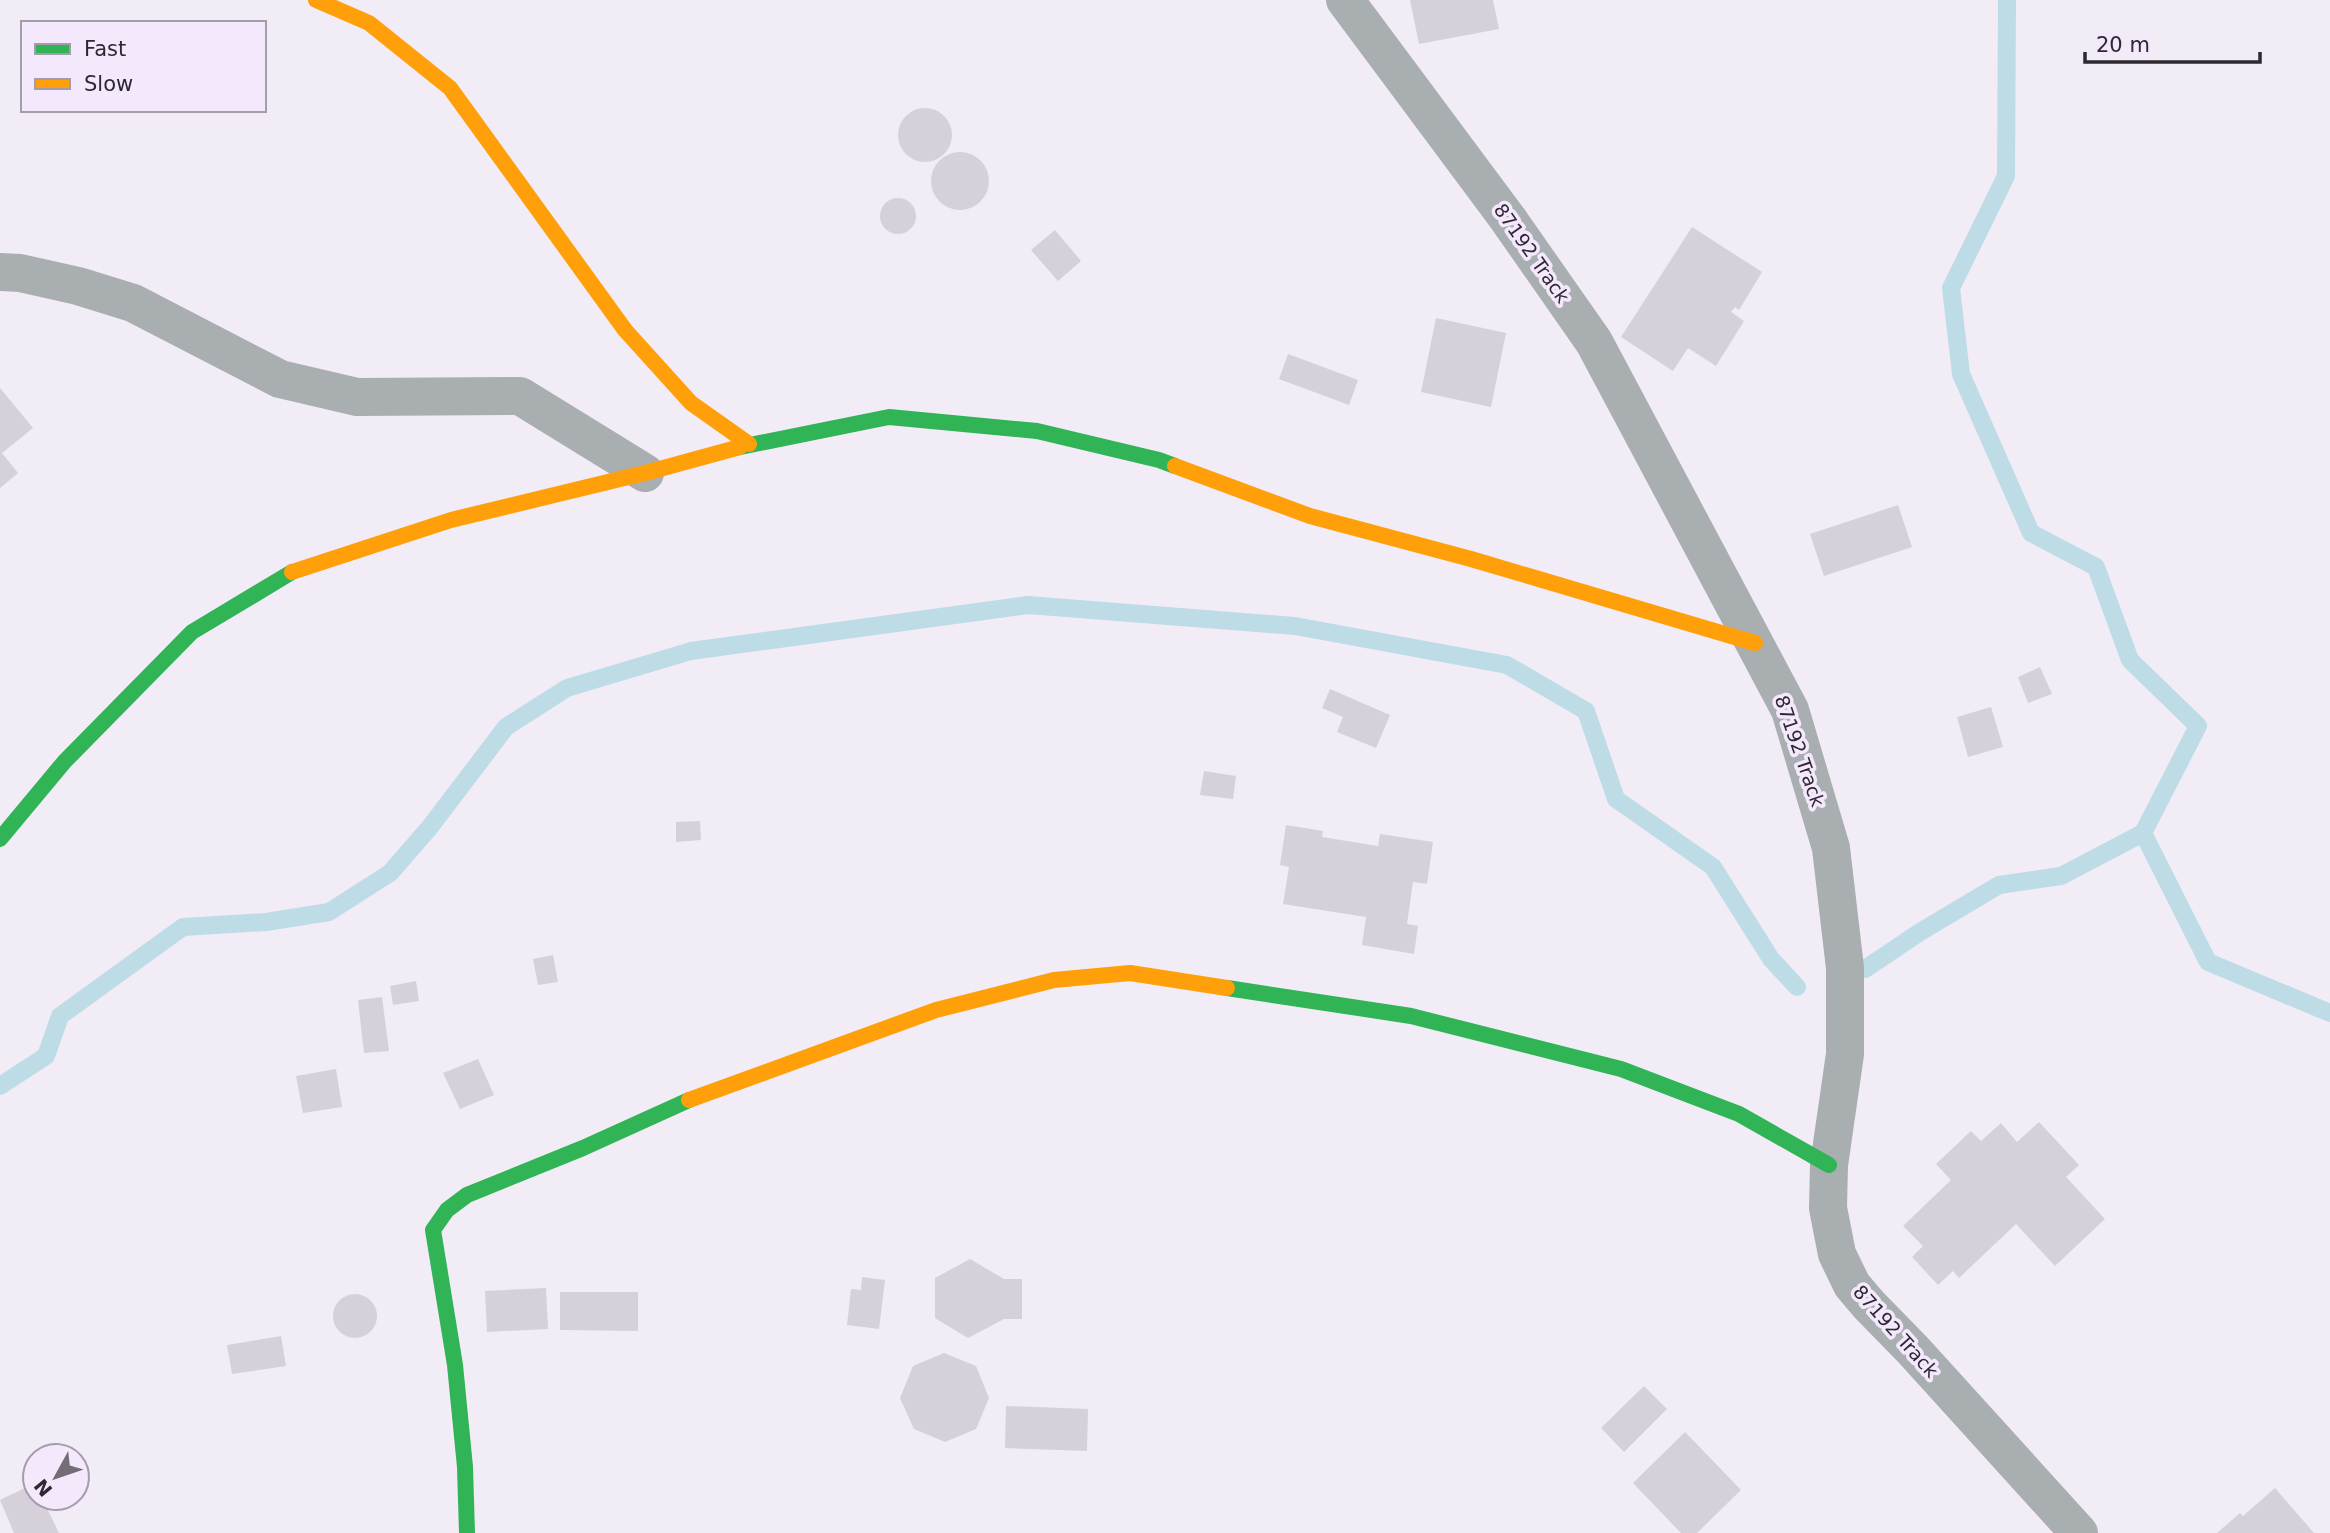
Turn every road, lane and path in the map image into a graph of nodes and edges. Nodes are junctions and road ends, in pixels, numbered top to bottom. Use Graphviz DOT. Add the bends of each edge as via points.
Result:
graph roads {
  1 [pos="316,0"];
  2 [pos="1345,0"];
  3 [pos="0,272"];
  4 [pos="749,444"];
  5 [pos="645,473"];
  6 [pos="1755,643"];
  7 [pos="0,839"];
  8 [pos="1829,1165"];
  9 [pos="467,1533"];
  10 [pos="2079,1533"];
  1 -- 4 [label="street" via="369,23 450,88 625,330 691,403"];
  2 -- 6 [label="street, 87192 Track" via="1594,342"];
  3 -- 5 [label="street" via="20,273 133,303 280,379 357,397 520,396"];
  4 -- 5 [label="street"];
  4 -- 6 [label="street" via="889,417 1037,431 1159,460 1310,516"];
  5 -- 7 [label="street" via="451,520 289,573 192,632 65,761"];
  6 -- 8 [label="street, 87192 Track" via="1790,710 1831,848 1845,968 1845,1054"];
  8 -- 9 [label="street" via="1739,1114 1621,1069 1410,1016 1130,973 1054,980 936,1010 685,1102 467,1195 443,1214 433,1230 455,1365"];
  8 -- 10 [label="street, 87192 Track" via="1828,1208 1837,1254 1852,1284"];
}
